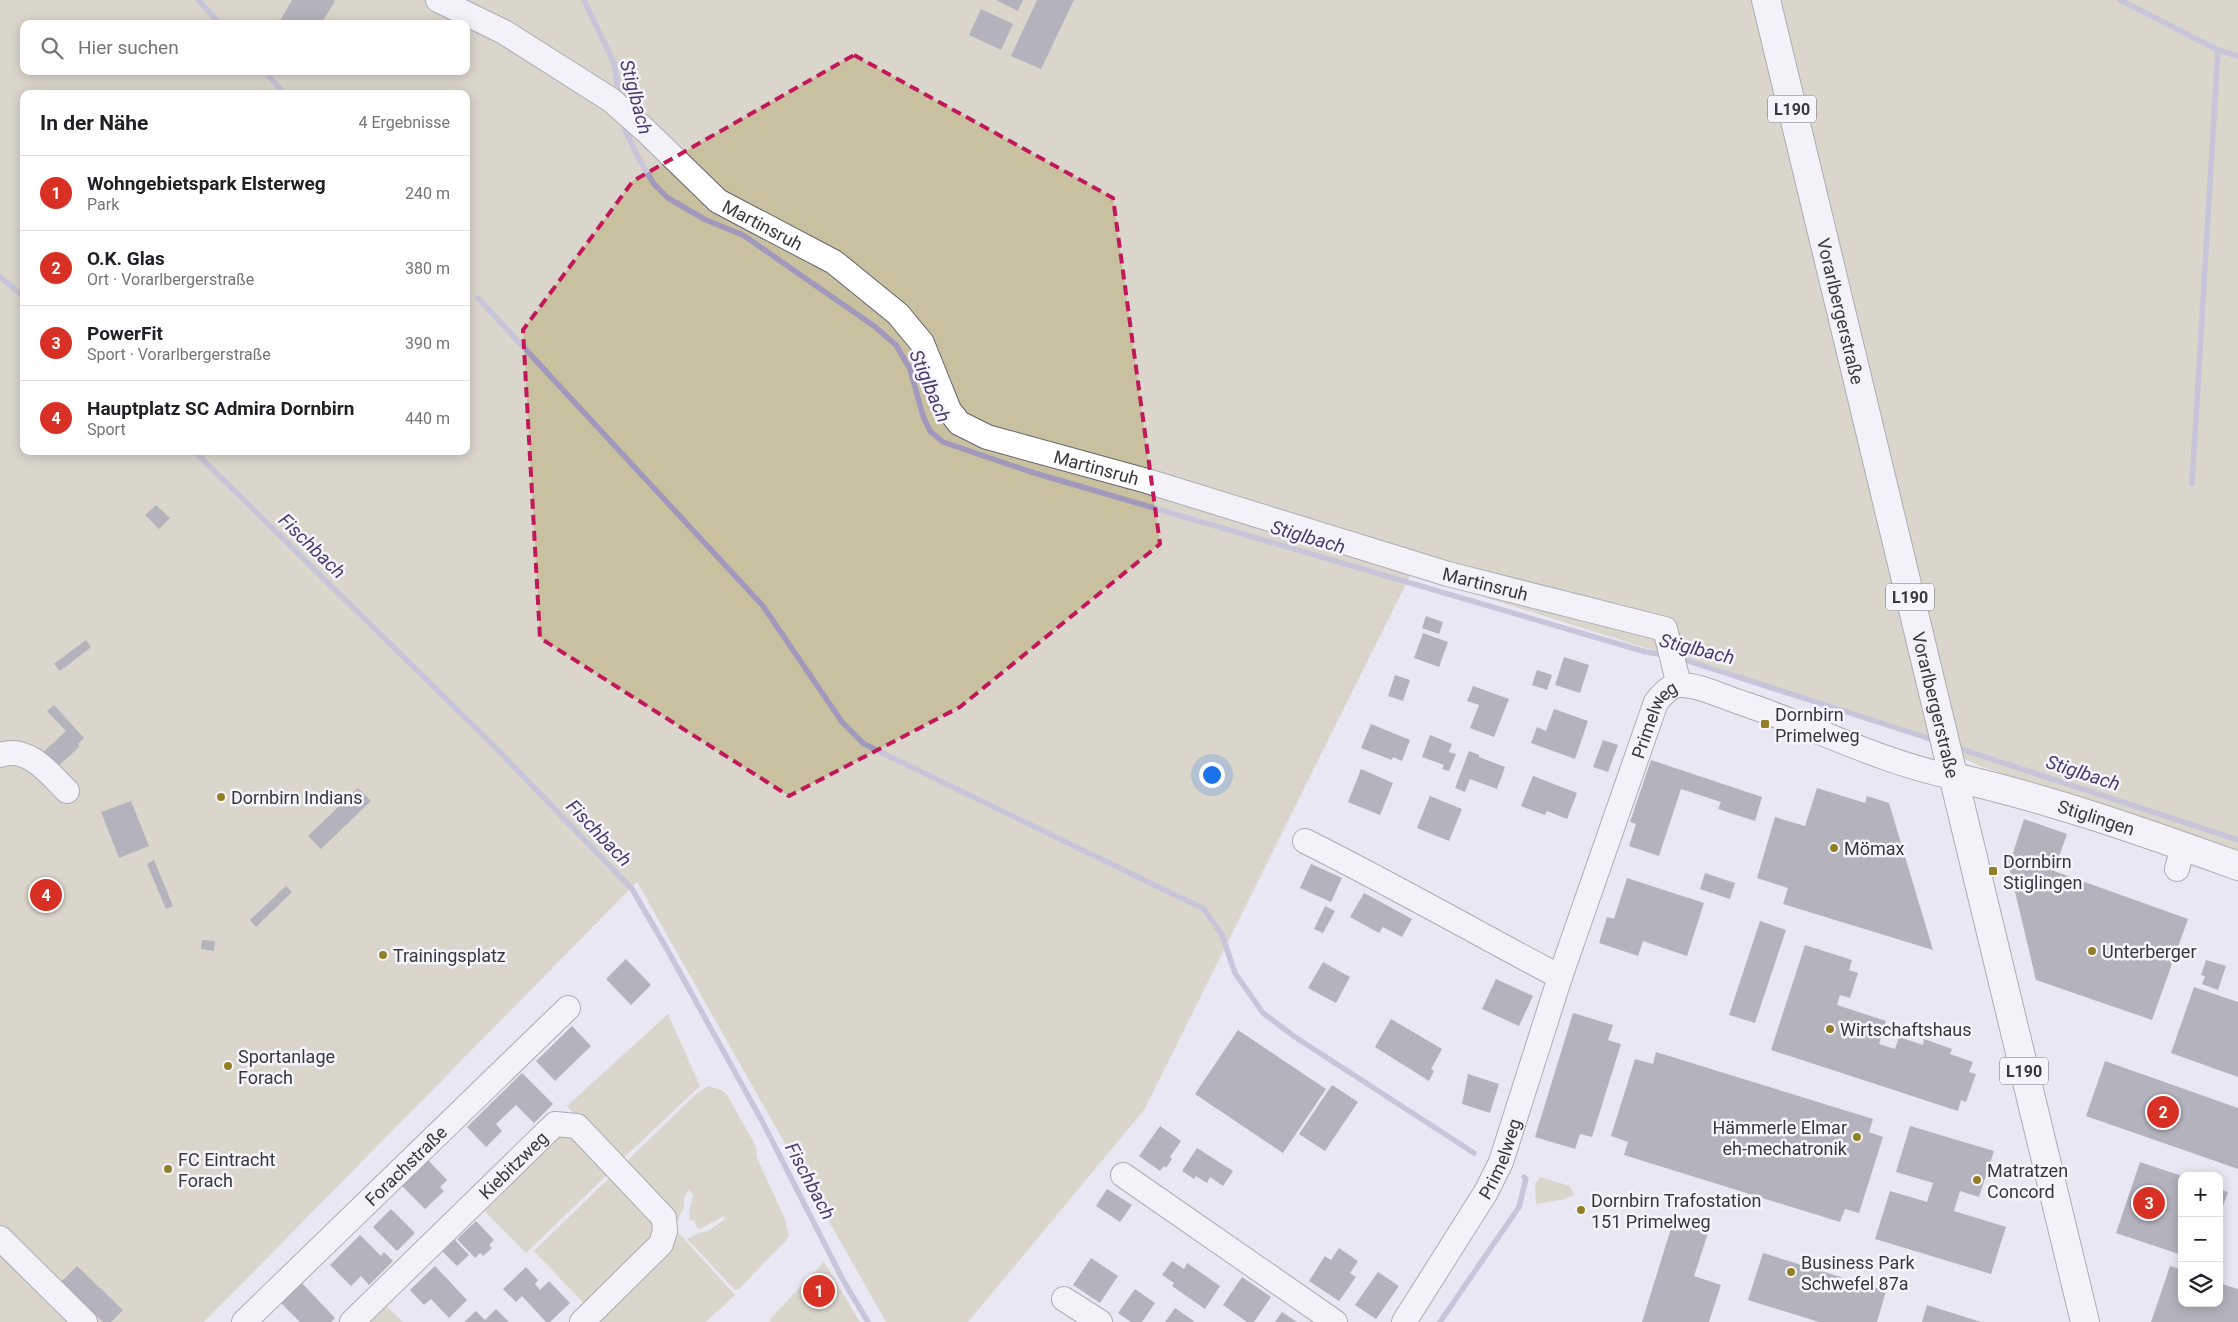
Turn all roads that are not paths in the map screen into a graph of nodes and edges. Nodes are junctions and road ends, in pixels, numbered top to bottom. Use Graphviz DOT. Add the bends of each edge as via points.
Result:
graph roads {
  1 [pos="438,0"];
  2 [pos="1766,0"];
  3 [pos="1677,677"];
  4 [pos="0,755"];
  5 [pos="1952,771"];
  6 [pos="67,791"];
  7 [pos="1305,841"];
  8 [pos="2238,866"];
  9 [pos="1560,977"];
  10 [pos="568,1008"];
  11 [pos="1123,1175"];
  12 [pos="0,1238"];
  13 [pos="1064,1298"];
  14 [pos="85,1322"];
  15 [pos="244,1322"];
  16 [pos="352,1322"];
  17 [pos="582,1322"];
  18 [pos="1100,1322"];
  19 [pos="1336,1322"];
  20 [pos="1404,1322"];
  21 [pos="2085,1322"];
  1 -- 3 [label="street, Martinsruh" via="504,32 611,100 718,201 834,262 898,314 922,343 949,410 959,423 987,437 1147,481 1448,574 1666,629"];
  2 -- 5 [label="main road, Vorarlbergerstraße / L190"];
  3 -- 5 [label="street, Primelweg" via="1694,687 1770,712 1904,764"];
  3 -- 9 [label="street, Primelweg" via="1656,702"];
  4 -- 6 [label="street" via="27,755"];
  5 -- 8 [label="main road, Stiglingen" via="2130,827 2180,857"];
  5 -- 21 [label="main road, Vorarlbergerstraße / L190"];
  7 -- 9 [label="street"];
  9 -- 20 [label="street, Primelweg" via="1501,1162 1486,1192"];
  10 -- 15 [label="street, Forachstraße"];
  11 -- 19 [label="street"];
  12 -- 14 [label="street"];
  13 -- 18 [label="street"];
  16 -- 17 [label="street, Kiebitzweg" via="556,1124 577,1126 664,1218 661,1244"];
}
